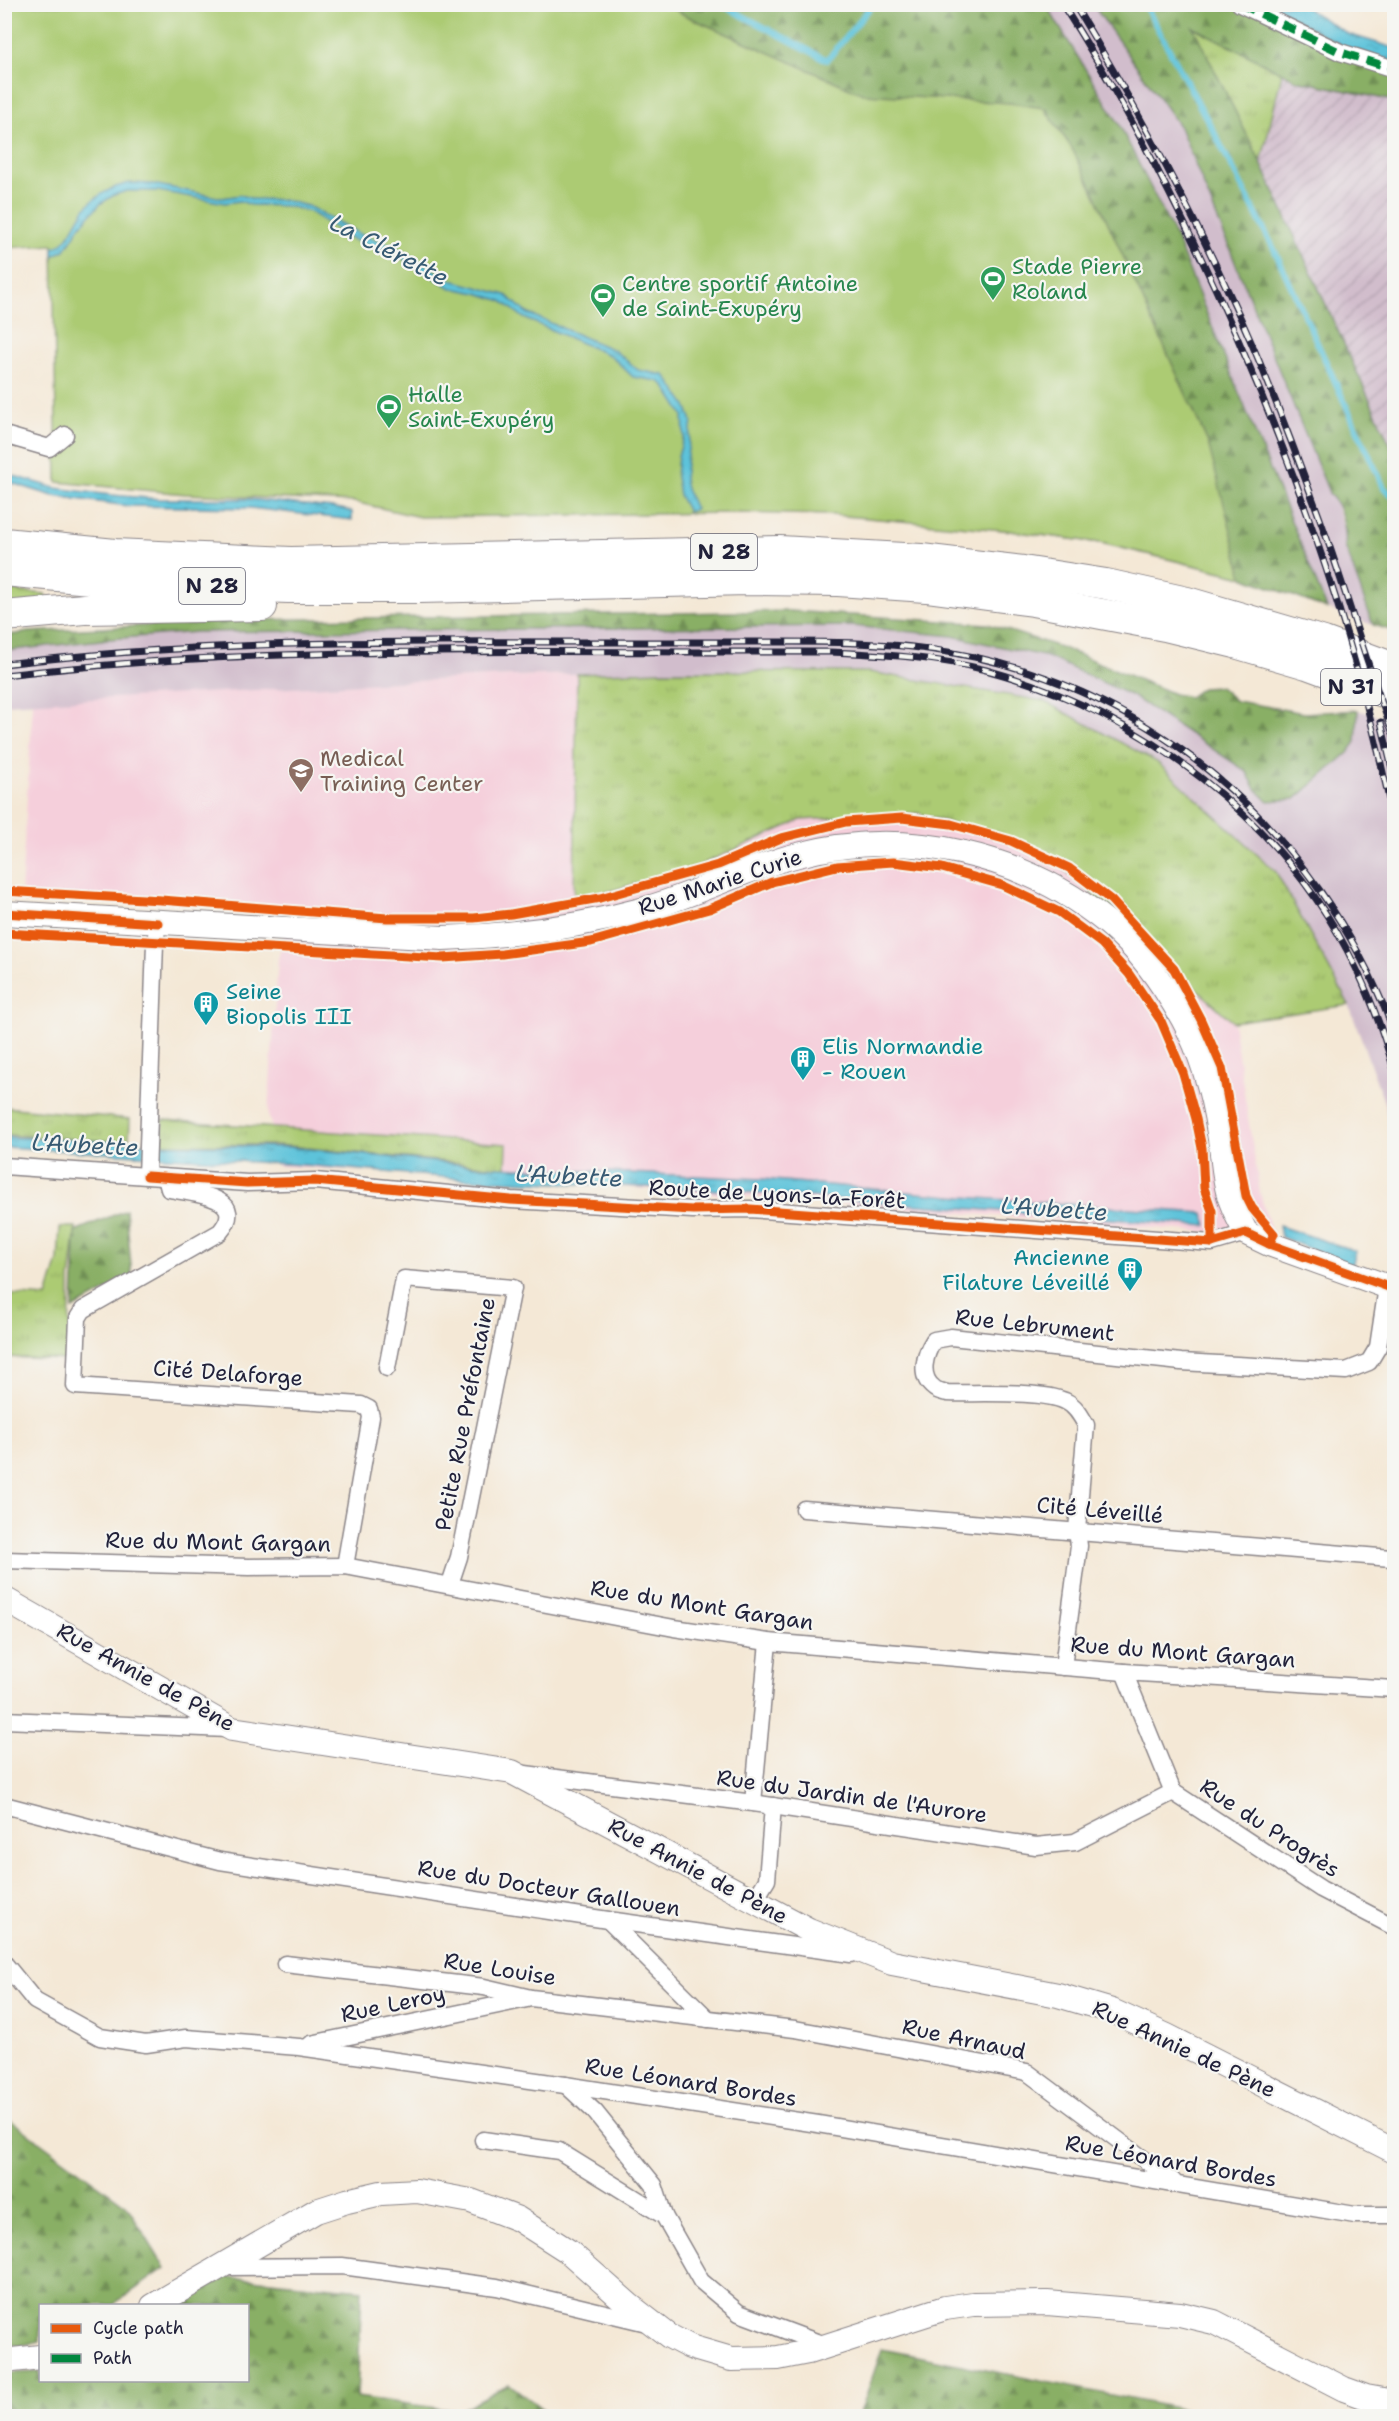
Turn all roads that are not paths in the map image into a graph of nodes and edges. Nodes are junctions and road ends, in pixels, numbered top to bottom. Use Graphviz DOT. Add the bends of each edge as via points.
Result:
graph roads {
  1 [pos="1240,4"];
  2 [pos="1395,69"];
  3 [pos="4,435"];
  4 [pos="66,435"];
  5 [pos="4,521"];
  6 [pos="4,543"];
  7 [pos="115,554"];
  8 [pos="4,571"];
  9 [pos="420,588"];
  10 [pos="4,616"];
  11 [pos="1316,653"];
  12 [pos="1395,656"];
  13 [pos="1395,668"];
  14 [pos="1395,696"];
  15 [pos="1395,711"];
  16 [pos="4,913"];
  17 [pos="158,923"];
  18 [pos="4,1166"];
  19 [pos="148,1168"];
  20 [pos="165,1178"];
  21 [pos="1246,1233"];
  22 [pos="1391,1288"];
  23 [pos="387,1368"];
  24 [pos="75,1386"];
  25 [pos="804,1509"];
  26 [pos="1077,1530"];
  27 [pos="1391,1558"];
  28 [pos="4,1560"];
  29 [pos="345,1566"];
  30 [pos="450,1584"];
  31 [pos="4,1599"];
  32 [pos="768,1642"];
  33 [pos="1063,1666"];
  34 [pos="1124,1672"];
  35 [pos="1395,1689"];
  36 [pos="4,1720"];
  37 [pos="232,1729"];
  38 [pos="512,1772"];
  39 [pos="1173,1792"];
  40 [pos="753,1803"];
  41 [pos="4,1805"];
  42 [pos="773,1806"];
  43 [pos="754,1901"];
  44 [pos="608,1920"];
  45 [pos="1395,1927"];
  46 [pos="873,1957"];
  47 [pos="4,1963"];
  48 [pos="285,1964"];
  49 [pos="531,1998"];
  50 [pos="708,2019"];
  51 [pos="299,2047"];
  52 [pos="565,2085"];
  53 [pos="483,2140"];
  54 [pos="1395,2151"];
  55 [pos="1177,2184"];
  56 [pos="1395,2215"];
  57 [pos="664,2216"];
  58 [pos="219,2266"];
  59 [pos="156,2304"];
  60 [pos="651,2324"];
  61 [pos="827,2346"];
  62 [pos="39,2357"];
  63 [pos="4,2361"];
  64 [pos="1395,2402"];
  1 -- 2 [label="street" via="1340,52"];
  3 -- 4 [label="street" via="49,448"];
  5 -- 7 [label="highway" via="74,535"];
  6 -- 7 [label="highway, N 28"];
  7 -- 11 [label="highway, N 28" via="291,562 780,551 921,559 1106,584 1187,602"];
  8 -- 9 [label="highway, N 28" via="179,585"];
  9 -- 10 [label="highway" via="383,604 84,609"];
  9 -- 11 [label="highway, N 28" via="747,580 926,587 1095,611 1234,643"];
  11 -- 12 [label="highway, N 31"];
  11 -- 13 [label="highway, N 28"];
  11 -- 14 [label="highway, N 28"];
  11 -- 15 [label="highway, N 31"];
  16 -- 17 [label="street, Rue Marie Curie"];
  17 -- 19 [label="street"];
  17 -- 21 [label="street, Rue Marie Curie" via="443,938 497,936 645,909 770,864 832,848 912,845 969,854 1018,870 1071,896 1111,926 1149,967 1184,1020 1206,1073 1233,1207"];
  18 -- 19 [label="street, Route de Lyons-la-Forêt"];
  19 -- 20 [label="street, Route de Lyons-la-Forêt"];
  20 -- 21 [label="street, Route de Lyons-la-Forêt" via="247,1183 315,1181 511,1200 693,1210 750,1209 1212,1243"];
  20 -- 24 [label="street, Route de Lyons-la-Forêt" via="169,1189 216,1198 226,1209 227,1222 220,1232 83,1310 78,1318"];
  21 -- 22 [label="street"];
  22 -- 26 [label="street, Rue Lebrument" via="1378,1347 1369,1362 1346,1371 1181,1362 951,1337 934,1340 927,1352 924,1374 934,1388 947,1393 1046,1396 1066,1401 1080,1414 1086,1425"];
  23 -- 30 [label="street, Petite Rue Préfontaine" via="405,1279 513,1288 459,1557"];
  24 -- 29 [label="street, Cité Delaforge" via="361,1405 369,1409 371,1417"];
  25 -- 26 [label="street, Cité Léveillé"];
  26 -- 27 [label="street, Cité Léveillé"];
  26 -- 33 [label="street, Rue Lebrument" via="1079,1546"];
  28 -- 29 [label="street, Rue du Mont Gargan"];
  29 -- 30 [label="street, Rue du Mont Gargan"];
  30 -- 32 [label="street, Rue du Mont Gargan" via="674,1628"];
  31 -- 37 [label="street, Rue Annie de Pène"];
  32 -- 33 [label="street, Rue du Mont Gargan"];
  32 -- 40 [label="street"];
  33 -- 34 [label="street, Rue du Mont Gargan"];
  34 -- 35 [label="street, Rue du Mont Gargan"];
  34 -- 39 [label="street, Rue du Progrès"];
  36 -- 37 [label="street"];
  37 -- 38 [label="street, Rue Annie de Pène"];
  38 -- 40 [label="street, Rue du Jardin de l'Aurore"];
  38 -- 43 [label="street, Rue Annie de Pène"];
  39 -- 42 [label="street, Rue du Jardin de l'Aurore" via="1075,1842 1036,1846"];
  39 -- 45 [label="street, Rue du Progrès" via="1321,1889"];
  40 -- 42 [label="street, Rue du Jardin de l'Aurore"];
  41 -- 44 [label="street, Rue du Docteur Gallouen" via="220,1861"];
  42 -- 43 [label="street" via="767,1880"];
  43 -- 46 [label="street, Rue Annie de Pène"];
  44 -- 46 [label="street, Rue du Docteur Gallouen"];
  44 -- 50 [label="street"];
  46 -- 54 [label="street, Rue Annie de Pène" via="1058,1995 1112,2011"];
  47 -- 51 [label="street, Rue Léonard Bordes" via="35,2001 99,2037 146,2044 186,2038"];
  48 -- 49 [label="street, Rue Louise" via="484,1987"];
  49 -- 50 [label="street, Rue Louise"];
  49 -- 51 [label="street, Rue Leroy"];
  50 -- 55 [label="street, Rue Arnaud" via="795,2029 1027,2072"];
  51 -- 52 [label="street, Rue Léonard Bordes"];
  52 -- 55 [label="street, Rue Léonard Bordes"];
  52 -- 57 [label="street" via="595,2112 654,2185"];
  53 -- 57 [label="street" via="560,2151"];
  55 -- 56 [label="street, Rue Léonard Bordes" via="1355,2215"];
  57 -- 61 [label="street" via="702,2281 739,2313"];
  58 -- 59 [label="street"];
  58 -- 60 [label="street" via="342,2266 497,2287"];
  58 -- 60 [label="street" via="316,2211 381,2193 427,2193 479,2203 518,2218 568,2251"];
  60 -- 61 [label="street" via="690,2347 731,2359 778,2358"];
  61 -- 64 [label="street" via="920,2316 973,2304 1047,2303 1180,2314 1214,2322 1344,2389"];
  62 -- 63 [label="street"];
}
